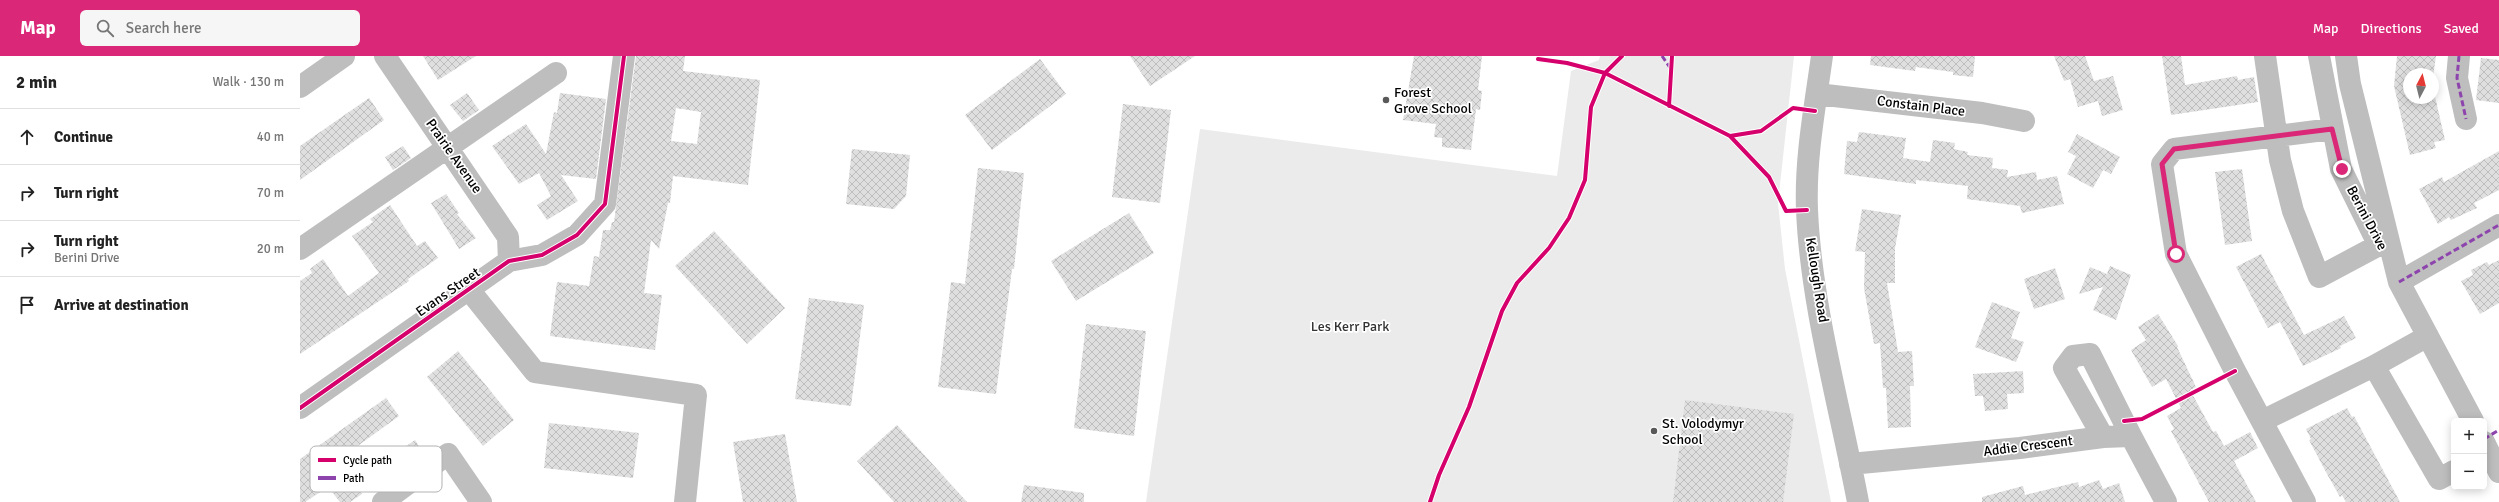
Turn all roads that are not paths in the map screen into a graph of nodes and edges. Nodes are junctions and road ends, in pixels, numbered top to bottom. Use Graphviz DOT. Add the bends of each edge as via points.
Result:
graph roads {
  1 [pos="344,56"];
  2 [pos="385,56"];
  3 [pos="624,56"];
  4 [pos="1822,56"];
  5 [pos="2265,56"];
  6 [pos="2319,56"];
  7 [pos="2346,56"];
  8 [pos="2459,56"];
  9 [pos="556,73"];
  10 [pos="300,87"];
  11 [pos="1817,94"];
  12 [pos="2466,119"];
  13 [pos="2024,121"];
  14 [pos="2332,129"];
  15 [pos="2275,136"];
  16 [pos="448,148"];
  17 [pos="2499,225"];
  18 [pos="2378,245"];
  19 [pos="300,249"];
  20 [pos="509,261"];
  21 [pos="2395,272"];
  22 [pos="470,290"];
  23 [pos="2428,336"];
  24 [pos="2374,366"];
  25 [pos="300,408"];
  26 [pos="2471,418"];
  27 [pos="2262,421"];
  28 [pos="2499,430"];
  29 [pos="2131,436"];
  30 [pos="2103,437"];
  31 [pos="2488,453"];
  32 [pos="442,458"];
  33 [pos="1850,464"];
  34 [pos="2451,473"];
  35 [pos="397,492"];
  36 [pos="383,502"];
  37 [pos="481,502"];
  38 [pos="685,502"];
  39 [pos="1858,502"];
  40 [pos="2166,502"];
  41 [pos="2305,502"];
  1 -- 10 [label="street"];
  2 -- 16 [label="street, Prairie Avenue"];
  3 -- 20 [label="street, Evans Street" via="605,204 577,235 542,255"];
  4 -- 11 [label="street, Kellough Road"];
  5 -- 15 [label="street"];
  6 -- 14 [label="street, Berini Drive"];
  7 -- 21 [label="street, Berini Drive" via="2350,84"];
  8 -- 12 [label="street" via="2457,78"];
  9 -- 16 [label="street"];
  11 -- 13 [label="street, Constain Place" via="1982,113"];
  11 -- 33 [label="street, Kellough Road" via="1809,152 1807,210 1814,276"];
  14 -- 15 [label="street"];
  14 -- 18 [label="street, Berini Drive" via="2342,169"];
  15 -- 18 [label="street" via="2293,211 2319,277"];
  15 -- 27 [label="street" via="2174,149 2162,164 2176,254"];
  16 -- 19 [label="street"];
  16 -- 20 [label="street, Prairie Avenue" via="508,237"];
  17 -- 21 [label="street"];
  18 -- 21 [label="street, Berini Drive"];
  20 -- 22 [label="street, Evans Street"];
  21 -- 23 [label="street, Berini Drive"];
  22 -- 25 [label="street, Evans Street"];
  22 -- 38 [label="street" via="535,372 696,395"];
  23 -- 24 [label="street"];
  23 -- 26 [label="street, Berini Drive"];
  24 -- 27 [label="street"];
  24 -- 34 [label="street" via="2439,479"];
  27 -- 41 [label="street"];
  28 -- 31 [label="street"];
  29 -- 30 [label="street, Addie Crescent"];
  29 -- 30 [label="street" via="2090,354 2073,356 2064,368"];
  29 -- 40 [label="street"];
  30 -- 33 [label="street, Addie Crescent" via="2020,448"];
  32 -- 37 [label="street" via="448,454"];
  33 -- 39 [label="street, Kellough Road"];
  35 -- 36 [label="street"];
}
